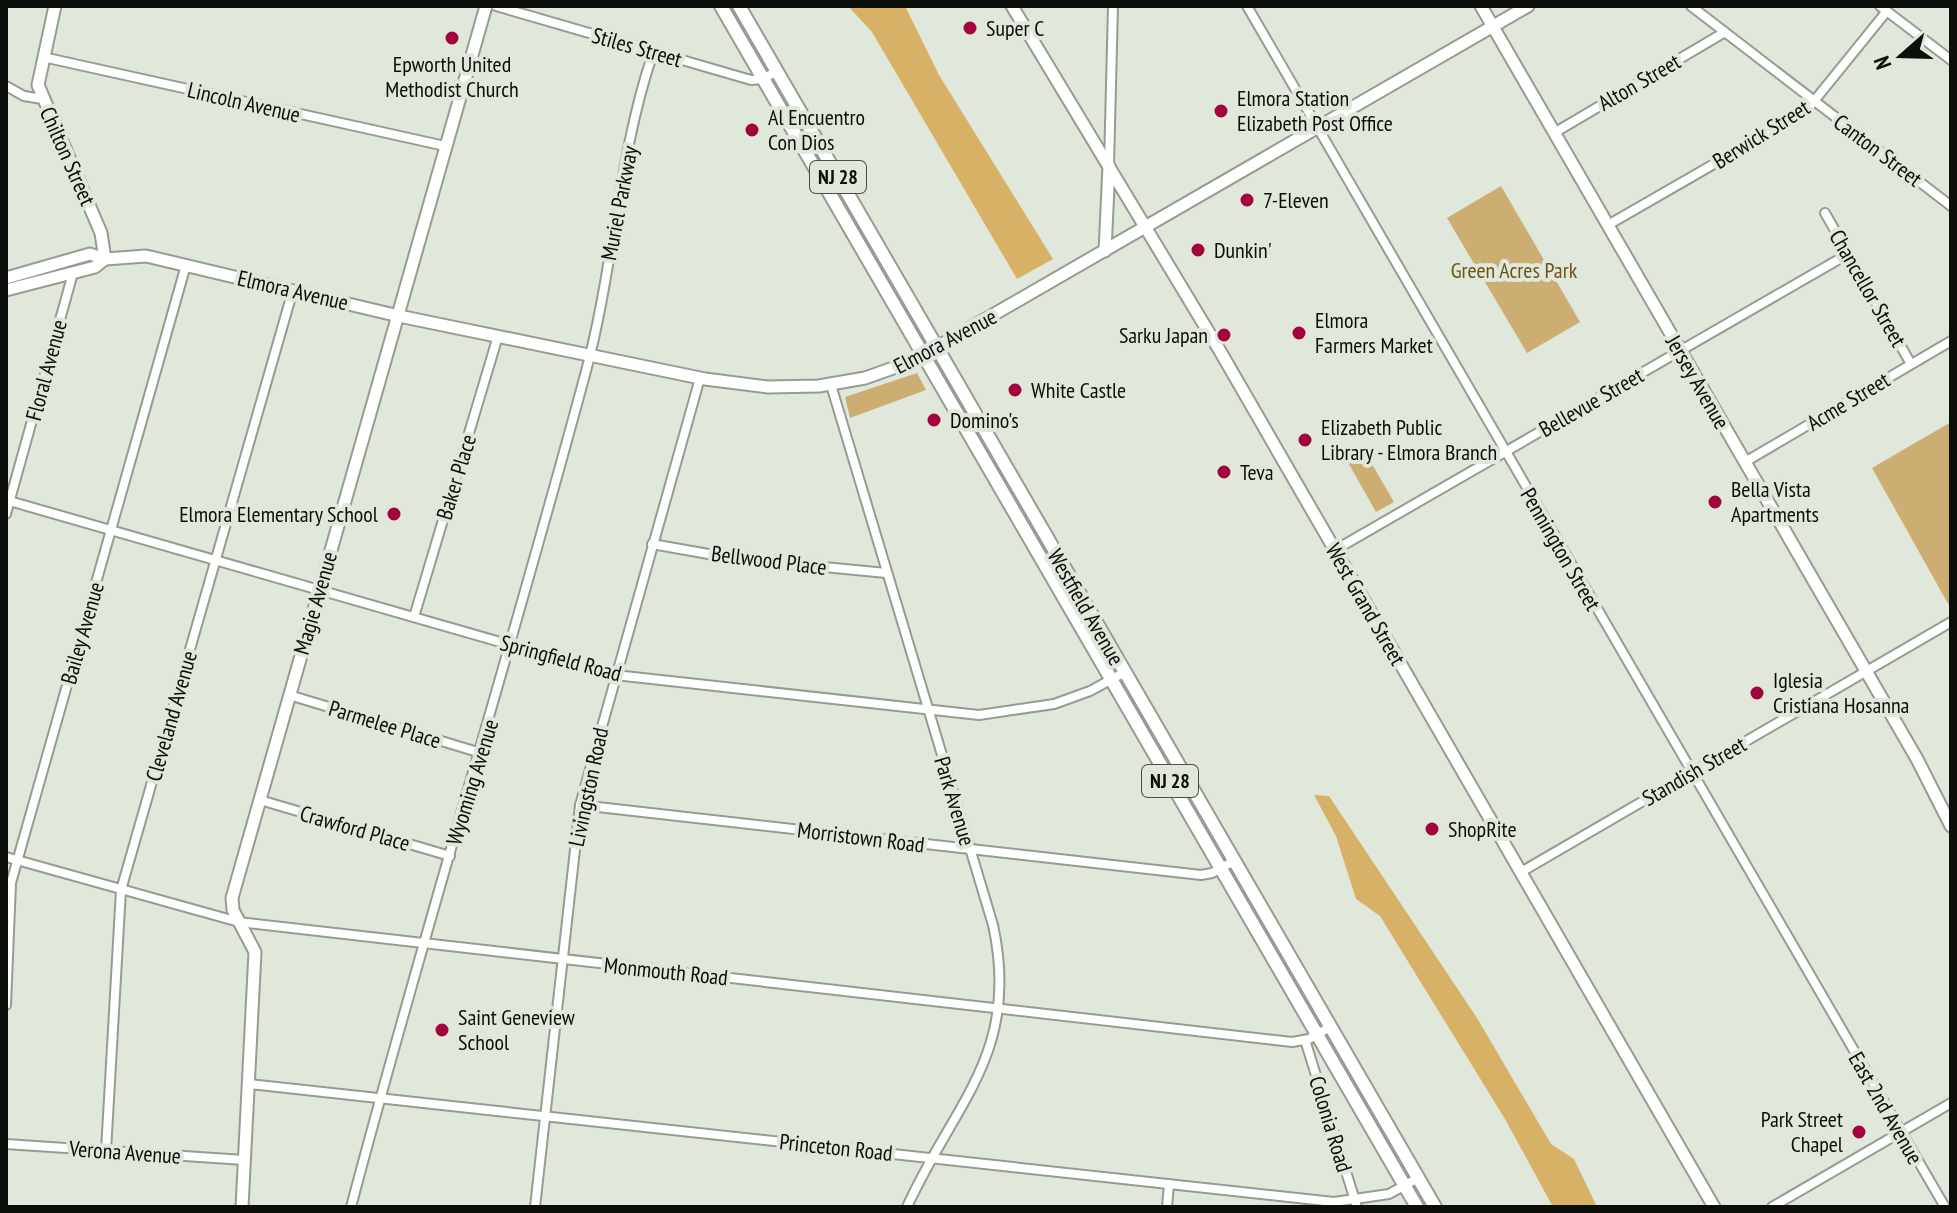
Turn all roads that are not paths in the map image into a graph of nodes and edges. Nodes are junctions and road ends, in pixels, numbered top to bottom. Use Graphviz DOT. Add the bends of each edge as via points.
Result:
graph roads {
  1 [pos="55,6"];
  2 [pos="486,6"];
  3 [pos="496,6"];
  4 [pos="721,6"];
  5 [pos="739,6"];
  6 [pos="1012,6"];
  7 [pos="1113,6"];
  8 [pos="1247,6"];
  9 [pos="1481,6"];
  10 [pos="1528,6"];
  11 [pos="1691,6"];
  12 [pos="1883,9"];
  13 [pos="1493,26"];
  14 [pos="1725,32"];
  15 [pos="653,53"];
  16 [pos="43,57"];
  17 [pos="1951,60"];
  18 [pos="777,71"];
  19 [pos="763,79"];
  20 [pos="6,86"];
  21 [pos="42,99"];
  22 [pos="1815,102"];
  23 [pos="1318,128"];
  24 [pos="1554,133"];
  25 [pos="445,146"];
  26 [pos="1109,166"];
  27 [pos="845,188"];
  28 [pos="831,196"];
  29 [pos="1951,206"];
  30 [pos="1825,213"];
  31 [pos="1608,225"];
  32 [pos="1146,227"];
  33 [pos="1105,251"];
  34 [pos="1848,254"];
  35 [pos="105,259"];
  36 [pos="186,265"];
  37 [pos="73,273"];
  38 [pos="6,278"];
  39 [pos="6,290"];
  40 [pos="293,290"];
  41 [pos="399,316"];
  42 [pos="498,336"];
  43 [pos="1951,341"];
  44 [pos="937,347"];
  45 [pos="1680,351"];
  46 [pos="590,355"];
  47 [pos="923,355"];
  48 [pos="1911,364"];
  49 [pos="700,378"];
  50 [pos="831,385"];
  51 [pos="1505,452"];
  52 [pos="1745,462"];
  53 [pos="8,501"];
  54 [pos="1030,509"];
  55 [pos="6,514"];
  56 [pos="1016,516"];
  57 [pos="111,530"];
  58 [pos="652,544"];
  59 [pos="1335,550"];
  60 [pos="216,560"];
  61 [pos="886,573"];
  62 [pos="319,590"];
  63 [pos="414,617"];
  64 [pos="1951,622"];
  65 [pos="512,645"];
  66 [pos="1866,671"];
  67 [pos="1125,672"];
  68 [pos="615,675"];
  69 [pos="1111,680"];
  70 [pos="289,695"];
  71 [pos="928,709"];
  72 [pos="481,753"];
  73 [pos="1691,773"];
  74 [pos="260,800"];
  75 [pos="580,805"];
  76 [pos="1951,826"];
  77 [pos="970,849"];
  78 [pos="450,856"];
  79 [pos="6,857"];
  80 [pos="17,861"];
  81 [pos="1234,861"];
  82 [pos="1220,868"];
  83 [pos="1521,872"];
  84 [pos="121,890"];
  85 [pos="239,922"];
  86 [pos="425,945"];
  87 [pos="562,960"];
  88 [pos="6,1005"];
  89 [pos="998,1009"];
  90 [pos="1828,1009"];
  91 [pos="1330,1027"];
  92 [pos="1311,1038"];
  93 [pos="249,1084"];
  94 [pos="380,1096"];
  95 [pos="1951,1103"];
  96 [pos="543,1114"];
  97 [pos="1900,1132"];
  98 [pos="6,1144"];
  99 [pos="106,1151"];
  100 [pos="934,1158"];
  101 [pos="244,1160"];
  102 [pos="1418,1178"];
  103 [pos="1169,1184"];
  104 [pos="1405,1186"];
  105 [pos="1356,1204"];
  106 [pos="242,1207"];
  107 [pos="351,1207"];
  108 [pos="535,1207"];
  109 [pos="907,1207"];
  110 [pos="1167,1207"];
  111 [pos="1417,1207"];
  112 [pos="1435,1207"];
  113 [pos="1714,1207"];
  114 [pos="1772,1207"];
  115 [pos="1945,1207"];
  1 -- 16 [label="street, Chilton Street"];
  2 -- 25 [label="street, Magie Avenue"];
  3 -- 15 [label="street, Stiles Street"];
  4 -- 19 [label="main road, Westfield Avenue / NJ 28"];
  5 -- 18 [label="main road, Westfield Avenue / NJ 28"];
  6 -- 26 [label="street, West Grand Street"];
  7 -- 26 [label="street"];
  8 -- 23 [label="street, Pennington Street"];
  9 -- 13 [label="street, Jersey Avenue"];
  10 -- 13 [label="street, Elmora Avenue"];
  11 -- 14 [label="street, Canton Street"];
  12 -- 17 [label="street"];
  12 -- 22 [label="street, Berwick Street"];
  13 -- 23 [label="street, Elmora Avenue"];
  13 -- 24 [label="street, Jersey Avenue"];
  14 -- 22 [label="street, Canton Street"];
  14 -- 24 [label="street, Alton Street"];
  15 -- 19 [label="street, Stiles Street"];
  15 -- 46 [label="street, Muriel Parkway" via="627,157"];
  16 -- 21 [label="street, Chilton Street" via="38,85"];
  16 -- 25 [label="street, Lincoln Avenue"];
  18 -- 19 [label="street"];
  18 -- 27 [label="main road, Westfield Avenue / NJ 28"];
  19 -- 28 [label="main road, Westfield Avenue / NJ 28"];
  20 -- 21 [label="street"];
  21 -- 35 [label="street, Chilton Street" via="96,220"];
  22 -- 29 [label="street, Canton Street"];
  22 -- 31 [label="street, Berwick Street"];
  23 -- 32 [label="street, Elmora Avenue"];
  23 -- 51 [label="street, Pennington Street"];
  24 -- 31 [label="street, Jersey Avenue"];
  25 -- 41 [label="street, Magie Avenue"];
  26 -- 32 [label="street, West Grand Street"];
  26 -- 33 [label="street"];
  27 -- 28 [label="main road"];
  27 -- 44 [label="main road, Westfield Avenue / NJ 28"];
  28 -- 47 [label="main road, Westfield Avenue / NJ 28"];
  30 -- 34 [label="street, Chancellor Street"];
  31 -- 45 [label="street, Jersey Avenue"];
  32 -- 33 [label="street, Elmora Avenue"];
  32 -- 59 [label="street, West Grand Street"];
  33 -- 44 [label="street, Elmora Avenue"];
  34 -- 45 [label="street, Bellevue Street"];
  34 -- 48 [label="street, Chancellor Street"];
  35 -- 36 [label="street, Elmora Avenue" via="146,256"];
  35 -- 37 [label="street"];
  35 -- 38 [label="street, Elmora Avenue" via="90,254"];
  36 -- 40 [label="street, Elmora Avenue"];
  36 -- 57 [label="street, Bailey Avenue"];
  37 -- 39 [label="street"];
  37 -- 53 [label="street, Floral Avenue"];
  40 -- 41 [label="street, Elmora Avenue"];
  40 -- 60 [label="street, Cleveland Avenue"];
  41 -- 42 [label="street, Elmora Avenue"];
  41 -- 62 [label="street, Magie Avenue"];
  42 -- 46 [label="street, Elmora Avenue"];
  42 -- 63 [label="street, Baker Place"];
  43 -- 48 [label="street, Acme Street"];
  44 -- 47 [label="street, Elmora Avenue"];
  44 -- 54 [label="main road, Westfield Avenue / NJ 28"];
  45 -- 51 [label="street, Bellevue Street"];
  45 -- 52 [label="street, Jersey Avenue"];
  46 -- 49 [label="street, Elmora Avenue"];
  46 -- 65 [label="street, Wyoming Avenue"];
  47 -- 50 [label="street, Elmora Avenue" via="885,372"];
  47 -- 56 [label="main road, Westfield Avenue / NJ 28"];
  48 -- 52 [label="street, Acme Street"];
  49 -- 50 [label="street, Elmora Avenue" via="768,387"];
  49 -- 58 [label="street, Livingston Road"];
  50 -- 61 [label="street, Park Avenue"];
  51 -- 59 [label="street, Bellevue Street"];
  51 -- 73 [label="street, Pennington Street"];
  52 -- 66 [label="street, Jersey Avenue"];
  53 -- 55 [label="street, Floral Avenue"];
  53 -- 57 [label="street, Springfield Road"];
  54 -- 56 [label="main road"];
  54 -- 67 [label="main road, Westfield Avenue / NJ 28"];
  56 -- 69 [label="main road, Westfield Avenue / NJ 28"];
  57 -- 60 [label="street, Springfield Road"];
  57 -- 80 [label="street, Bailey Avenue"];
  58 -- 61 [label="street, Bellwood Place" via="731,558"];
  58 -- 68 [label="street, Livingston Road"];
  59 -- 83 [label="street, West Grand Street"];
  60 -- 62 [label="street, Springfield Road"];
  60 -- 84 [label="street, Cleveland Avenue"];
  61 -- 71 [label="street, Park Avenue"];
  62 -- 63 [label="street, Springfield Road"];
  62 -- 70 [label="street, Magie Avenue"];
  63 -- 65 [label="street, Springfield Road"];
  64 -- 66 [label="street, Standish Street"];
  65 -- 68 [label="street, Springfield Road"];
  65 -- 72 [label="street, Wyoming Avenue"];
  66 -- 73 [label="street, Standish Street"];
  66 -- 76 [label="street, Jersey Avenue"];
  67 -- 69 [label="street, Springfield Road"];
  67 -- 81 [label="main road, Westfield Avenue / NJ 28"];
  68 -- 71 [label="street, Springfield Road"];
  68 -- 75 [label="street, Livingston Road"];
  69 -- 71 [label="street, Springfield Road" via="1079,696 1018,712 979,715"];
  69 -- 82 [label="main road, Westfield Avenue / NJ 28"];
  70 -- 72 [label="street, Parmelee Place"];
  70 -- 74 [label="street, Magie Avenue"];
  71 -- 77 [label="street, Park Avenue"];
  72 -- 78 [label="street, Wyoming Avenue"];
  73 -- 83 [label="street, Standish Street"];
  73 -- 90 [label="street, Pennington Street"];
  74 -- 78 [label="street, Crawford Place"];
  74 -- 85 [label="street, Magie Avenue" via="232,898"];
  75 -- 77 [label="street, Morristown Road"];
  75 -- 87 [label="street, Livingston Road"];
  77 -- 82 [label="street, Morristown Road" via="1201,875"];
  77 -- 89 [label="street, Park Avenue" via="997,949"];
  78 -- 86 [label="street, Wyoming Avenue"];
  79 -- 80 [label="street, Monmouth Road"];
  80 -- 84 [label="street, Monmouth Road"];
  80 -- 88 [label="street, Bailey Avenue" via="11,883"];
  81 -- 82 [label="street, Morristown Road"];
  81 -- 91 [label="main road, Westfield Avenue / NJ 28"];
  82 -- 92 [label="main road, Westfield Avenue / NJ 28"];
  83 -- 113 [label="street, West Grand Street"];
  84 -- 85 [label="street, Monmouth Road"];
  84 -- 99 [label="street, Cleveland Avenue"];
  85 -- 86 [label="street, Monmouth Road"];
  85 -- 93 [label="street, Magie Avenue" via="255,952"];
  86 -- 87 [label="street, Monmouth Road"];
  86 -- 94 [label="street, Wyoming Avenue"];
  87 -- 89 [label="street, Monmouth Road"];
  87 -- 96 [label="street, Livingston Road"];
  89 -- 92 [label="street, Monmouth Road" via="1292,1042"];
  89 -- 100 [label="street, Park Avenue" via="985,1066"];
  90 -- 97 [label="street, East 2nd Avenue"];
  91 -- 92 [label="street"];
  91 -- 102 [label="main road, Westfield Avenue / NJ 28"];
  92 -- 104 [label="main road, Westfield Avenue / NJ 28"];
  92 -- 105 [label="street, Colonia Road"];
  93 -- 94 [label="street, Princeton Road"];
  93 -- 101 [label="street, Magie Avenue"];
  94 -- 96 [label="street, Princeton Road"];
  94 -- 107 [label="street, Wyoming Avenue"];
  95 -- 97 [label="street"];
  96 -- 100 [label="street, Princeton Road"];
  96 -- 108 [label="street, Livingston Road"];
  97 -- 114 [label="street"];
  97 -- 115 [label="street, East 2nd Avenue"];
  98 -- 99 [label="street, Verona Avenue"];
  99 -- 101 [label="street, Verona Avenue"];
  100 -- 103 [label="street, Princeton Road"];
  100 -- 109 [label="street, Park Avenue"];
  101 -- 106 [label="street, Magie Avenue"];
  102 -- 104 [label="street, Princeton Road"];
  102 -- 112 [label="main road, Westfield Avenue / NJ 28"];
  103 -- 105 [label="street, Princeton Road"];
  103 -- 110 [label="street"];
  104 -- 105 [label="street, Princeton Road"];
  104 -- 111 [label="main road, Westfield Avenue / NJ 28"];
}
